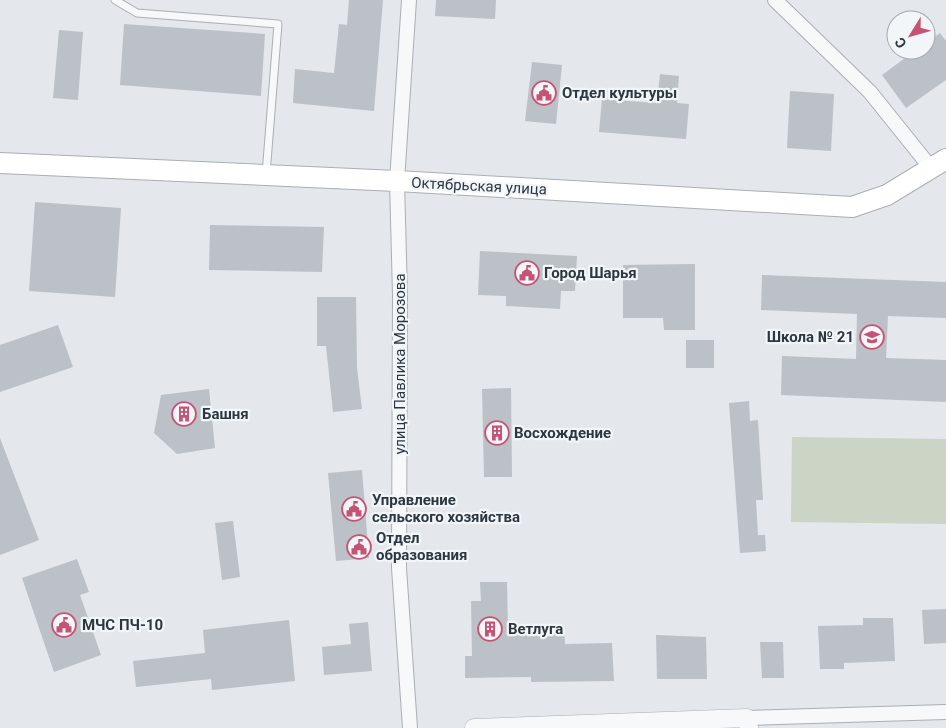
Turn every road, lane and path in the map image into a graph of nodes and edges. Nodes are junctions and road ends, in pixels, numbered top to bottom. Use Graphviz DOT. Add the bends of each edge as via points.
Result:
graph roads {
  1 [pos="115,0"];
  2 [pos="409,0"];
  3 [pos="775,0"];
  4 [pos="0,163"];
  5 [pos="939,164"];
  6 [pos="266,175"];
  7 [pos="397,182"];
  8 [pos="946,712"];
  9 [pos="748,723"];
  10 [pos="410,728"];
  11 [pos="474,728"];
  1 -- 6 [label="lane" via="138,13 278,24"];
  2 -- 7 [label="street, улица Павлика Морозова"];
  3 -- 5 [label="street"];
  4 -- 6 [label="main road, Октябрьская улица"];
  5 -- 7 [label="main road, Октябрьская улица" via="887,194 852,207"];
  6 -- 7 [label="main road, Октябрьская улица"];
  7 -- 10 [label="street, улица Павлика Морозова" via="399,568"];
  8 -- 9 [label="street"];
  9 -- 11 [label="street"];
}
